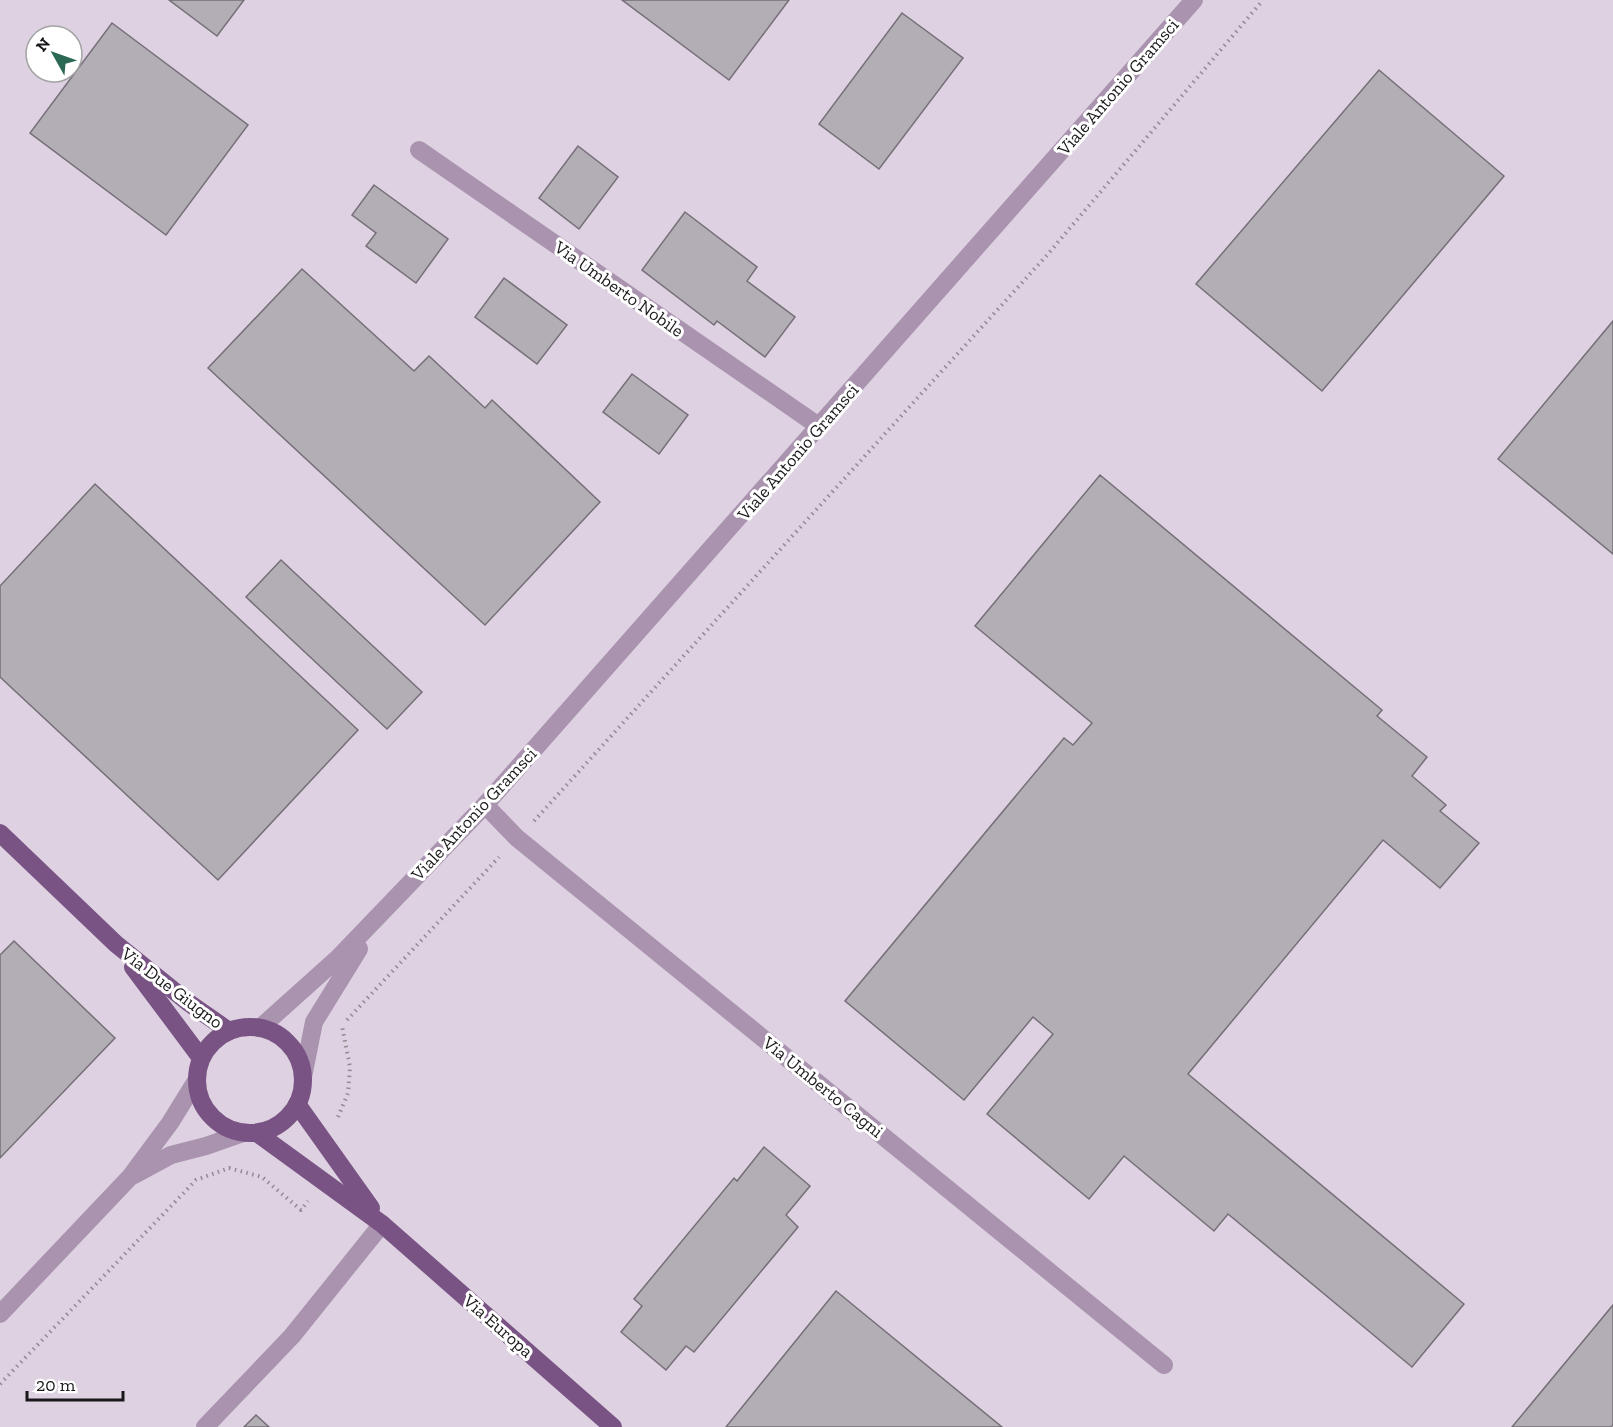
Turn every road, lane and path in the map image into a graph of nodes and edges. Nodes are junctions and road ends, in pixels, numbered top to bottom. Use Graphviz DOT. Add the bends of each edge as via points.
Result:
graph roads {
  1 [pos="1194,0"];
  2 [pos="1263,0"];
  3 [pos="419,150"];
  4 [pos="820,427"];
  5 [pos="485,805"];
  6 [pos="0,833"];
  7 [pos="517,838"];
  8 [pos="396,898"];
  9 [pos="116,944"];
  10 [pos="260,1028"];
  11 [pos="229,1031"];
  12 [pos="201,1058"];
  13 [pos="303,1077"];
  14 [pos="196,1081"];
  15 [pos="297,1104"];
  16 [pos="337,1119"];
  17 [pos="250,1133"];
  18 [pos="130,1177"];
  19 [pos="324,1182"];
  20 [pos="382,1224"];
  21 [pos="0,1314"];
  22 [pos="1164,1365"];
  23 [pos="0,1384"];
  24 [pos="205,1427"];
  25 [pos="613,1427"];
  1 -- 4 [label="street, Viale Antonio Gramsci"];
  2 -- 7 [label="path" via="1048,254"];
  3 -- 4 [label="street, Via Umberto Nobile"];
  4 -- 5 [label="street, Viale Antonio Gramsci"];
  5 -- 7 [label="street, Via Umberto Cagni"];
  5 -- 8 [label="street, Viale Antonio Gramsci"];
  6 -- 9 [label="main road, Via Due Giugno"];
  7 -- 16 [label="path" via="341,1027 350,1067 348,1093"];
  7 -- 22 [label="street, Via Umberto Cagni"];
  8 -- 10 [label="street, Viale Antonio Gramsci" via="338,958"];
  8 -- 13 [label="street, Viale Antonio Gramsci" via="348,964 314,1022"];
  9 -- 11 [label="main road, Via Due Giugno"];
  9 -- 12 [label="main road, Via Due Giugno"];
  10 -- 11 [label="main road"];
  10 -- 13 [label="main road" via="290,1045 299,1059"];
  11 -- 12 [label="main road" via="218,1037"];
  12 -- 14 [label="main road"];
  13 -- 15 [label="main road"];
  14 -- 17 [label="main road" via="199,1097 216,1121 229,1129"];
  14 -- 18 [label="street"];
  15 -- 17 [label="main road" via="273,1128"];
  15 -- 20 [label="main road, Via Europa"];
  17 -- 18 [label="street" via="171,1155"];
  17 -- 19 [label="main road, Via Europa"];
  18 -- 21 [label="street"];
  19 -- 20 [label="main road, Via Europa"];
  19 -- 23 [label="path" via="301,1209 262,1177 228,1168 196,1180"];
  20 -- 24 [label="street" via="292,1336"];
  20 -- 25 [label="main road, Via Europa"];
}
